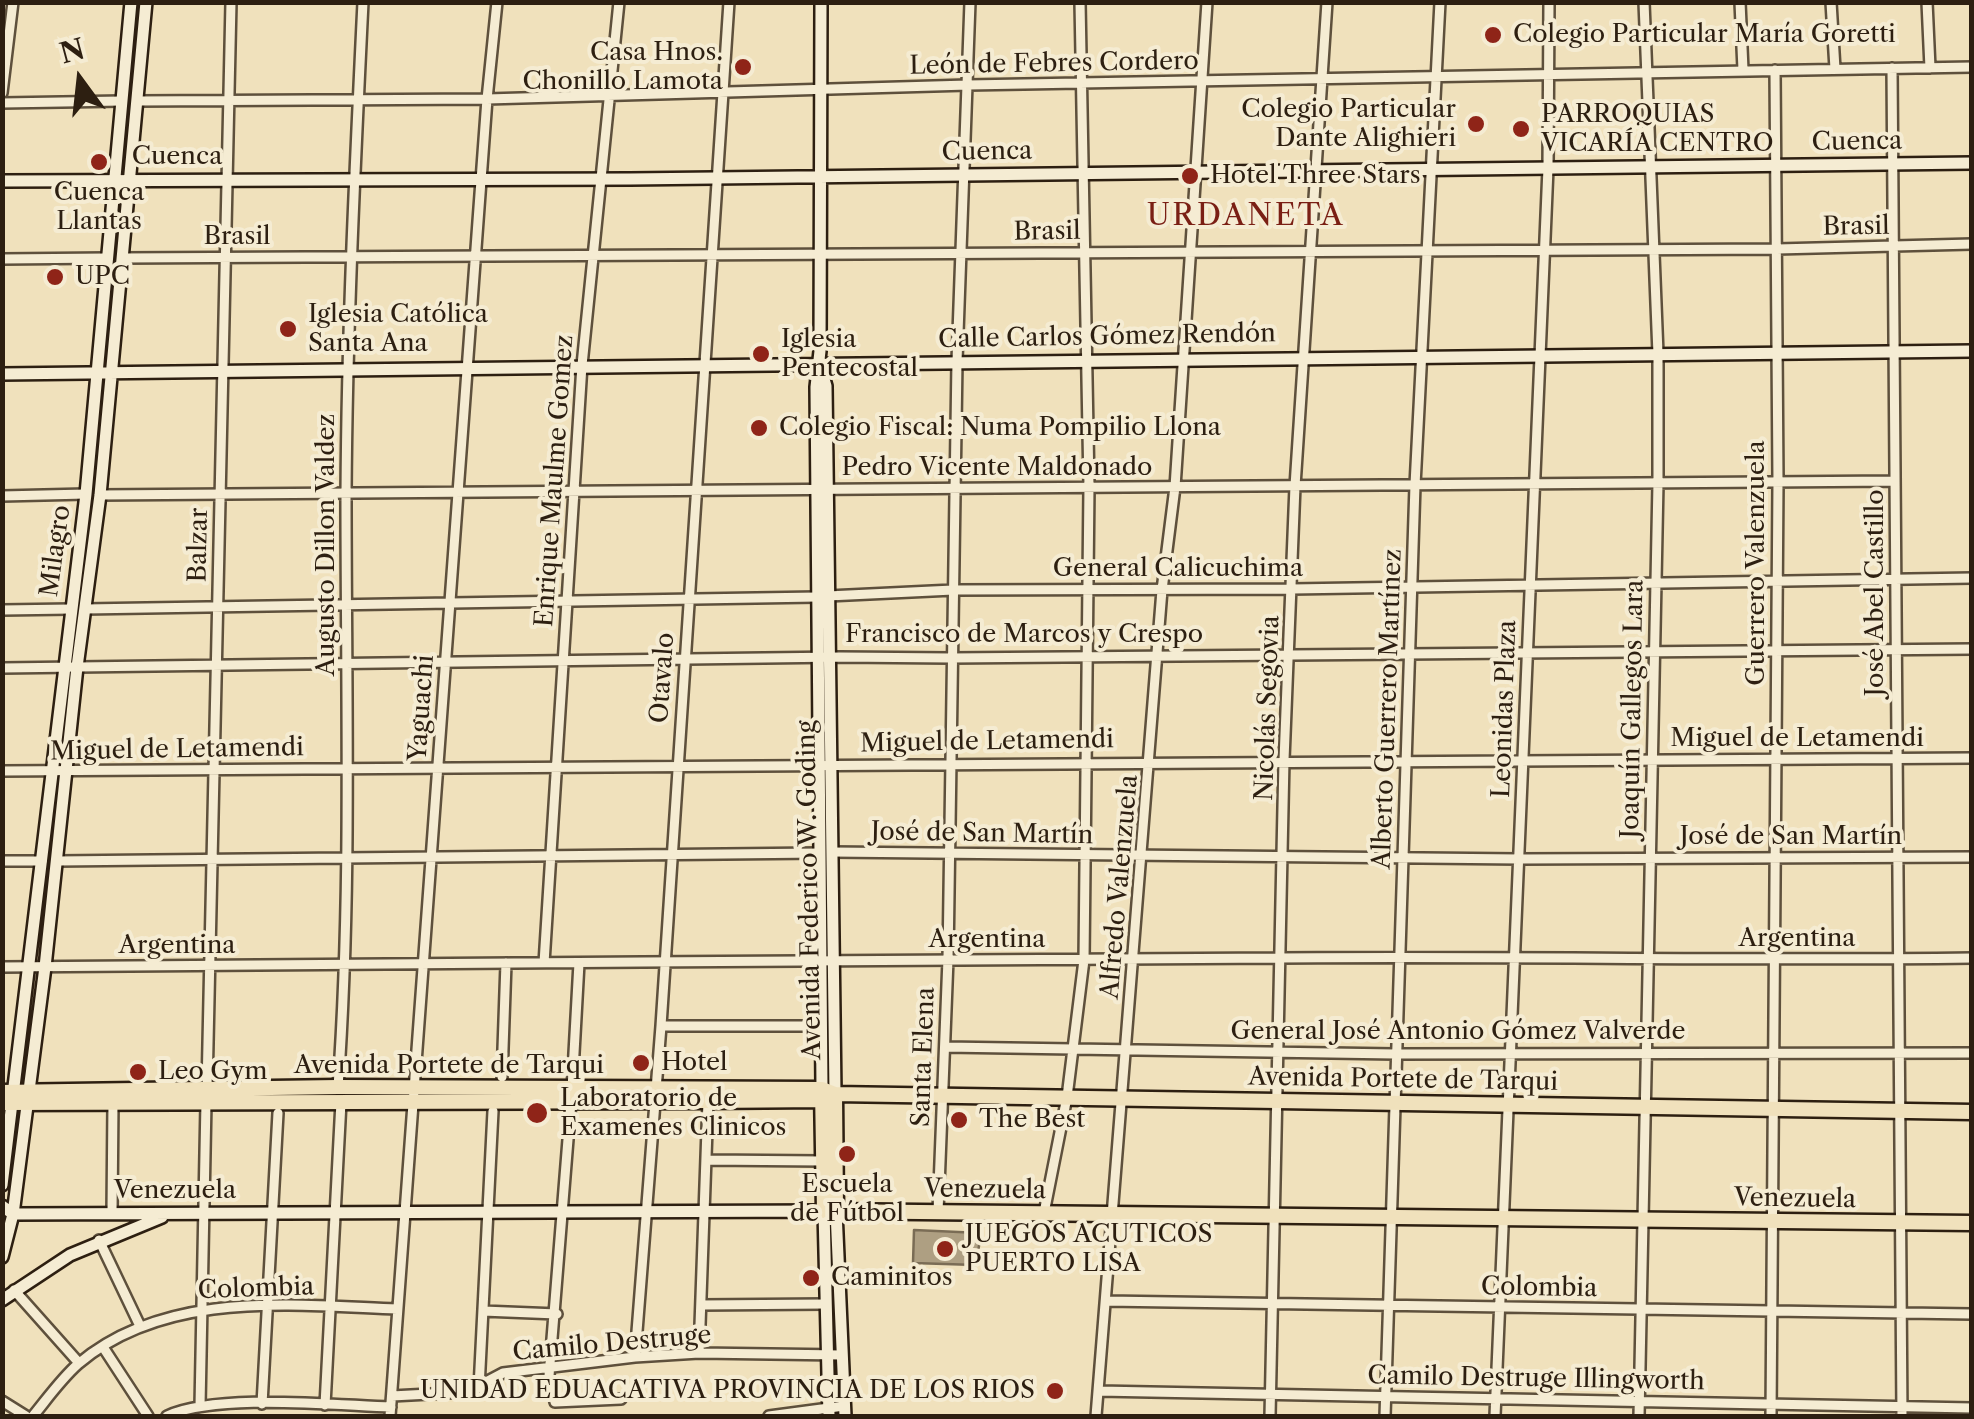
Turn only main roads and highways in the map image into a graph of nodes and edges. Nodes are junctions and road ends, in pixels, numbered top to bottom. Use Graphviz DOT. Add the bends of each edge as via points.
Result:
graph roads {
  1 [pos="131,2"];
  2 [pos="146,2"];
  3 [pos="821,2"];
  4 [pos="1972,163"];
  5 [pos="821,176"];
  6 [pos="130,179"];
  7 [pos="2,180"];
  8 [pos="115,180"];
  9 [pos="1972,350"];
  10 [pos="820,363"];
  11 [pos="105,372"];
  12 [pos="2,374"];
  13 [pos="78,609"];
  14 [pos="70,667"];
  15 [pos="826,960"];
  16 [pos="826,1094"];
  17 [pos="206,1095"];
  18 [pos="655,1095"];
  19 [pos="15,1097"];
  20 [pos="1972,1112"];
  21 [pos="2,1185"];
  22 [pos="8,1210"];
  23 [pos="830,1211"];
  24 [pos="177,1213"];
  25 [pos="1972,1223"];
  26 [pos="2,1257"];
  27 [pos="2,1300"];
  28 [pos="829,1412"];
  29 [pos="844,1412"];
  1 -- 8 [label="main road, Milagro"];
  2 -- 6 [label="main road, Milagro"];
  3 -- 5 [label="main road, Avenida Federico W. Goding"];
  4 -- 5 [label="main road, Cuenca"];
  5 -- 6 [label="main road, Cuenca"];
  5 -- 10 [label="main road, Avenida Federico W. Goding"];
  6 -- 8 [label="main road, Cuenca"];
  6 -- 11 [label="main road, Milagro"];
  7 -- 8 [label="main road, Cuenca"];
  8 -- 11 [label="main road, Milagro"];
  9 -- 10 [label="main road, Calle Carlos Gómez Rendón"];
  10 -- 11 [label="main road, Calle Carlos Gómez Rendón"];
  10 -- 15 [label="main road, Avenida Federico W. Goding"];
  11 -- 12 [label="main road, Calle Carlos Gómez Rendón"];
  11 -- 13 [label="main road, Milagro" via="86,494"];
  11 -- 13 [label="main road, Milagro" via="100,495"];
  13 -- 14 [label="main road, Milagro"];
  14 -- 19 [label="main road, Milagro"];
  14 -- 19 [label="main road, Milagro" via="45,967"];
  15 -- 16 [label="main road, Avenida Federico W. Goding"];
  15 -- 16 [label="main road, Avenida Federico W. Goding"];
  16 -- 18 [label="main road, Avenida Portete de Tarqui"];
  16 -- 18 [label="main road, Avenida Portete de Tarqui" via="708,1101"];
  16 -- 20 [label="main road, Avenida Portete de Tarqui"];
  16 -- 23 [label="main road, Avenida Federico W. Goding"];
  16 -- 23 [label="main road, Avenida Federico W. Goding" via="823,1160"];
  17 -- 18 [label="main road, Avenida Portete de Tarqui"];
  17 -- 19 [label="main road, Avenida Portete de Tarqui"];
  17 -- 19 [label="main road, Avenida Portete de Tarqui" via="113,1102"];
  19 -- 21 [label="main road"];
  19 -- 22 [label="main road"];
  22 -- 24 [label="main road, Venezuela"];
  22 -- 26 [label="main road"];
  23 -- 24 [label="main road, Venezuela"];
  23 -- 25 [label="main road, Venezuela"];
  23 -- 28 [label="main road, Avenida Federico W. Goding"];
  23 -- 29 [label="main road, Avenida Federico W. Goding"];
  24 -- 27 [label="main road" via="99,1240"];
}
